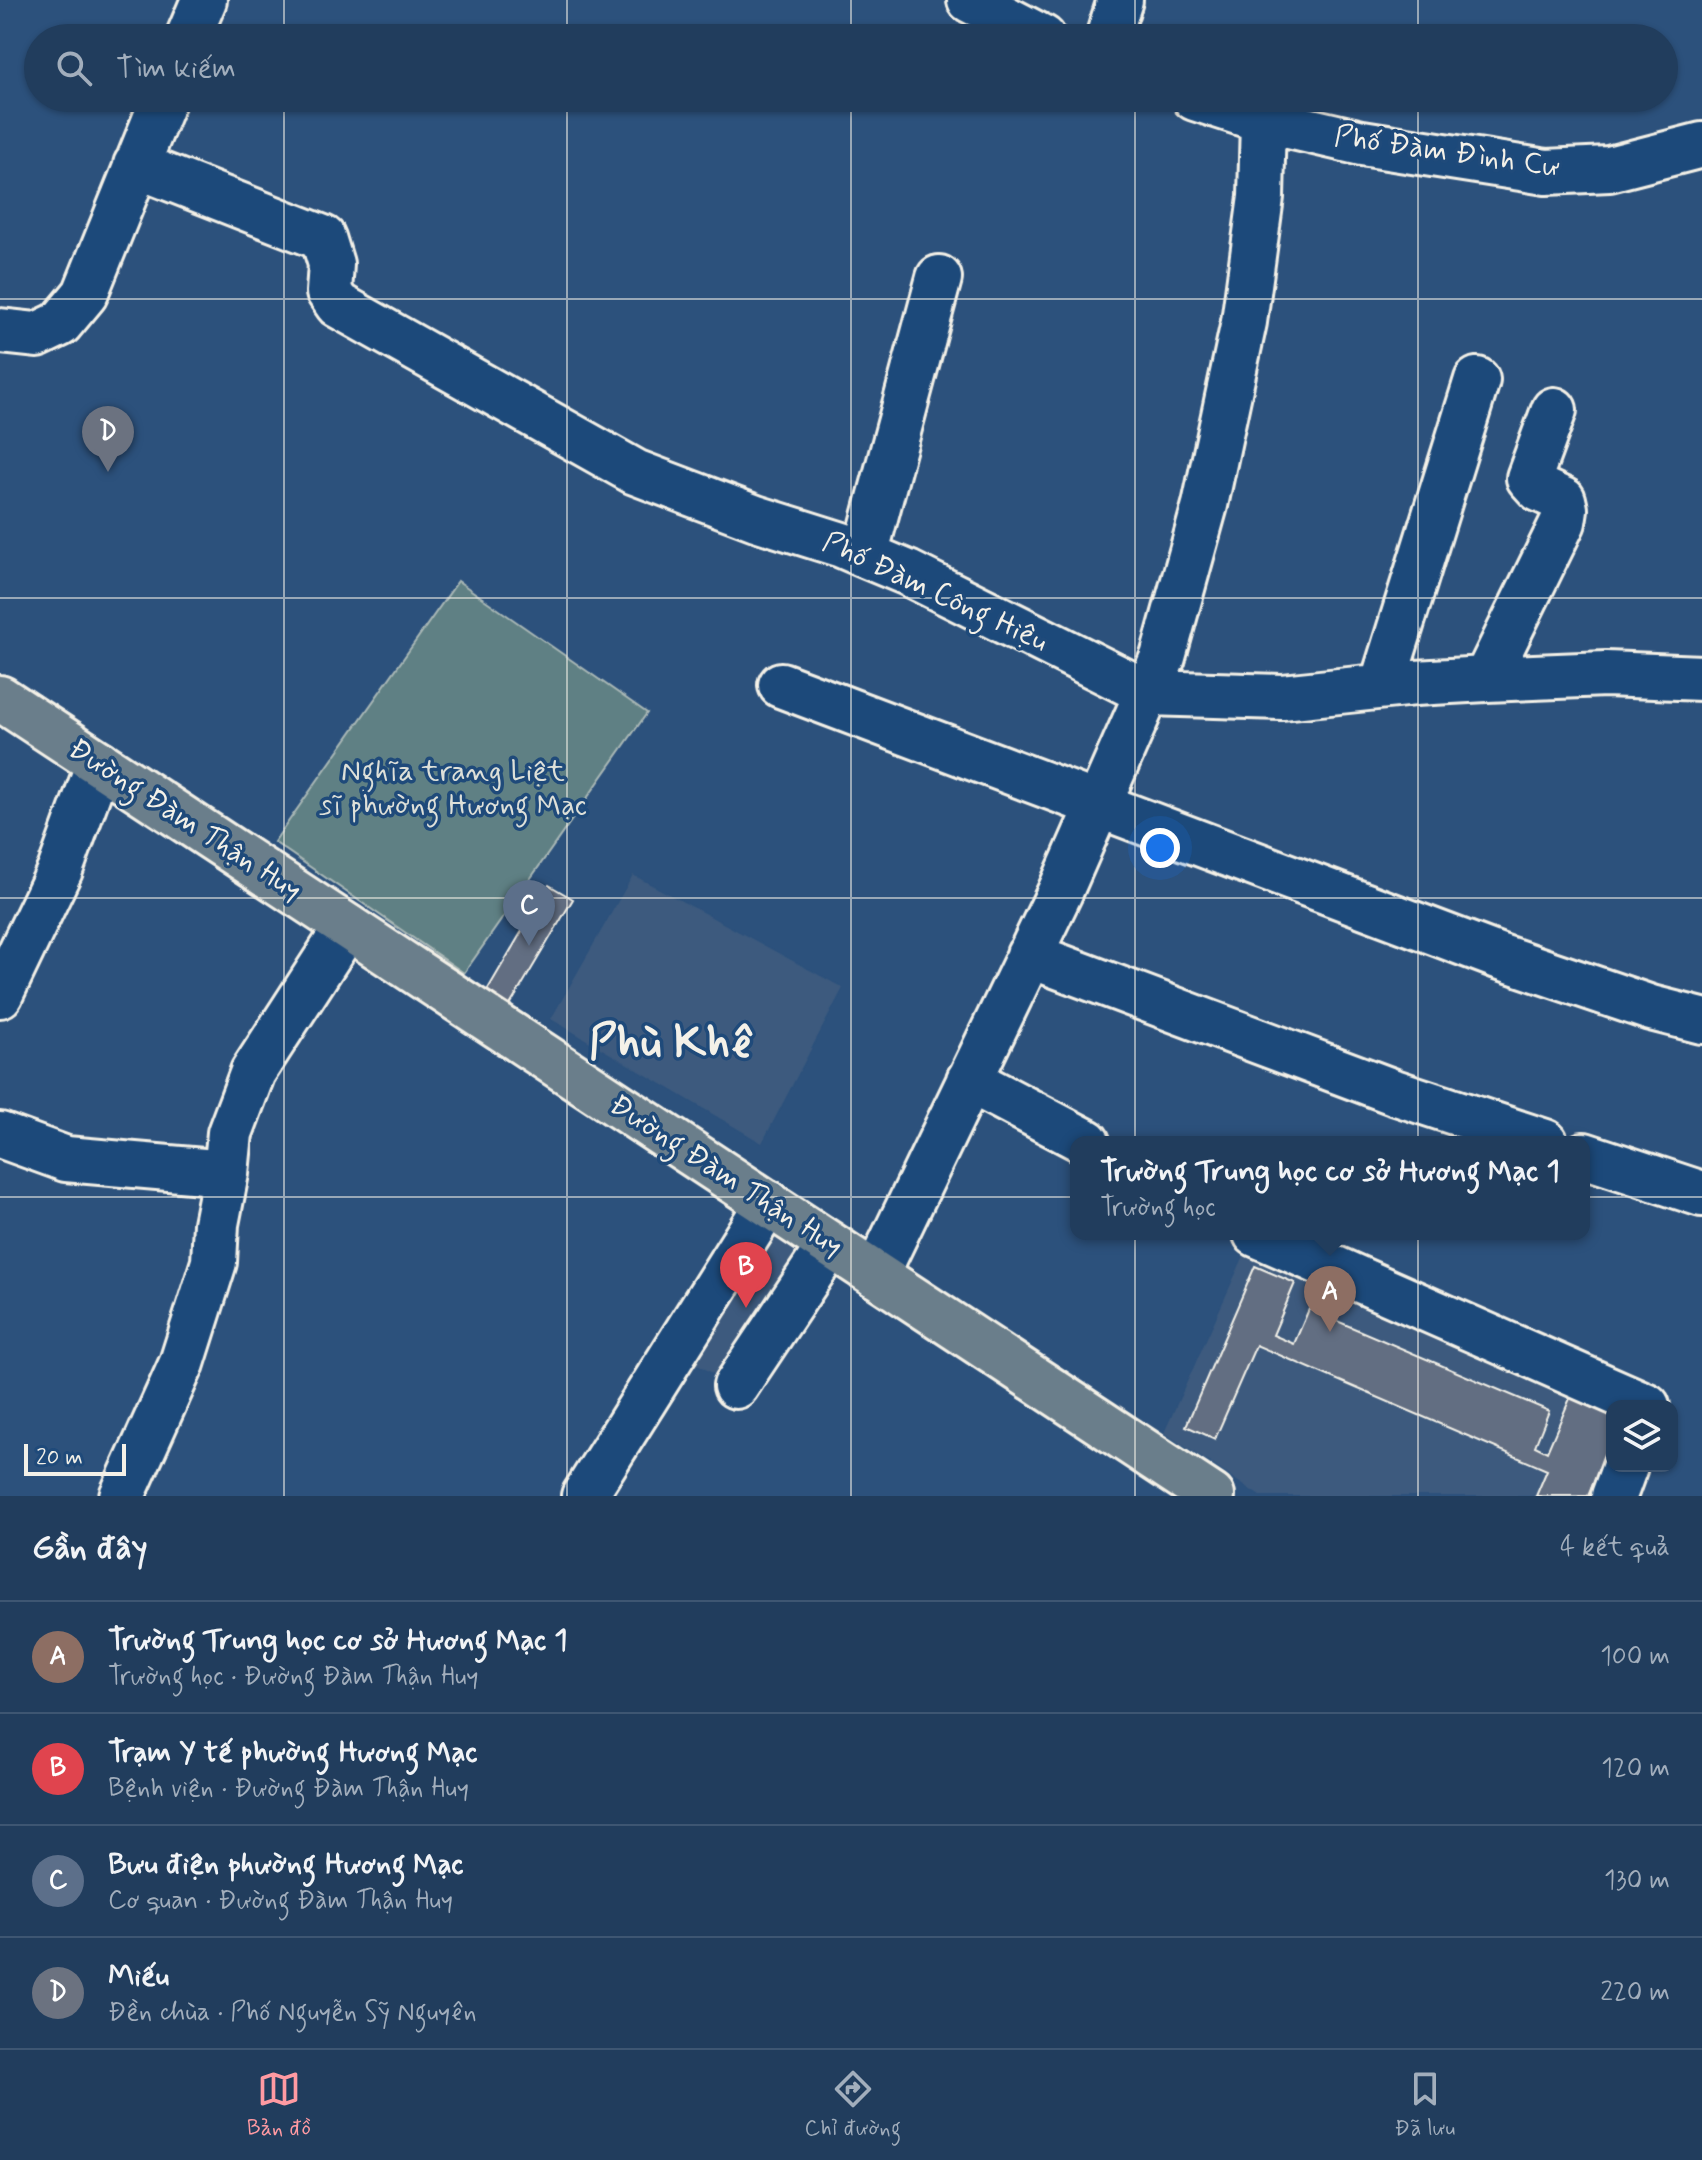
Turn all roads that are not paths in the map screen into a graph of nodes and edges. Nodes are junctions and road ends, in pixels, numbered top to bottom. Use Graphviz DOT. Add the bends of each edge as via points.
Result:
graph roads {
  1 [pos="204,0"];
  2 [pos="970,0"];
  3 [pos="1120,0"];
  4 [pos="194,24"];
  5 [pos="1016,24"];
  6 [pos="1112,24"];
  7 [pos="158,112"];
  8 [pos="1238,112"];
  9 [pos="1263,120"];
  10 [pos="1702,145"];
  11 [pos="136,165"];
  12 [pos="939,278"];
  13 [pos="0,331"];
  14 [pos="1477,380"];
  15 [pos="1554,410"];
  16 [pos="865,555"];
  17 [pos="1702,678"];
  18 [pos="1486,679"];
  19 [pos="781,685"];
  20 [pos="1382,686"];
  21 [pos="1148,693"];
  22 [pos="0,698"];
  23 [pos="99,763"];
  24 [pos="1098,804"];
  25 [pos="347,927"];
  26 [pos="1029,955"];
  27 [pos="0,995"];
  28 [pos="1702,1021"];
  29 [pos="969,1080"];
  30 [pos="0,1135"];
  31 [pos="1076,1136"];
  32 [pos="1527,1136"];
  33 [pos="1590,1157"];
  34 [pos="226,1173"];
  35 [pos="1702,1194"];
  36 [pos="768,1203"];
  37 [pos="1270,1240"];
  38 [pos="830,1245"];
  39 [pos="876,1275"];
  40 [pos="736,1386"];
  41 [pos="1633,1400"];
  42 [pos="1623,1472"];
  43 [pos="1208,1495"];
  44 [pos="122,1496"];
  45 [pos="584,1496"];
  46 [pos="1614,1496"];
  1 -- 4 [label="street"];
  2 -- 5 [label="street"];
  3 -- 6 [label="street"];
  7 -- 11 [label="street"];
  8 -- 9 [label="street, Phố Đàm Đình Cư"];
  9 -- 10 [label="street, Phố Đàm Đình Cư" via="1362,143 1546,172 1609,169"];
  9 -- 21 [label="street" via="1261,197 1244,322 1205,505"];
  11 -- 13 [label="street" via="85,294 60,324 37,335"];
  11 -- 16 [label="street, Phố Đàm Công Hiệu" via="323,238 331,264 329,292 338,305 635,472"];
  12 -- 16 [label="street"];
  14 -- 20 [label="street"];
  15 -- 18 [label="street" via="1529,478 1563,500 1563,522"];
  16 -- 21 [label="street, Phố Đàm Công Hiệu"];
  17 -- 18 [label="street, Phố Đàm Công Hiệu" via="1606,674"];
  18 -- 20 [label="street, Phố Đàm Công Hiệu"];
  19 -- 24 [label="street"];
  20 -- 21 [label="street, Phố Đàm Công Hiệu" via="1282,697"];
  21 -- 24 [label="street"];
  22 -- 23 [label="main road, Đường Đàm Thận Huy"];
  23 -- 25 [label="main road, Đường Đàm Thận Huy"];
  23 -- 27 [label="street" via="60,870"];
  24 -- 26 [label="street"];
  24 -- 28 [label="street" via="1498,956"];
  25 -- 34 [label="street" via="253,1072 230,1133"];
  25 -- 36 [label="main road, Đường Đàm Thận Huy"];
  26 -- 29 [label="street"];
  26 -- 32 [label="street" via="1394,1092"];
  29 -- 31 [label="street"];
  29 -- 39 [label="street"];
  30 -- 34 [label="street" via="66,1159"];
  33 -- 35 [label="street"];
  34 -- 44 [label="street" via="214,1262 182,1363"];
  36 -- 38 [label="main road, Đường Đàm Thận Huy"];
  36 -- 45 [label="street"];
  37 -- 41 [label="street"];
  38 -- 39 [label="main road, Đường Đàm Thận Huy"];
  38 -- 40 [label="street"];
  39 -- 43 [label="main road, Đường Đàm Thận Huy"];
  42 -- 46 [label="street"];
}
